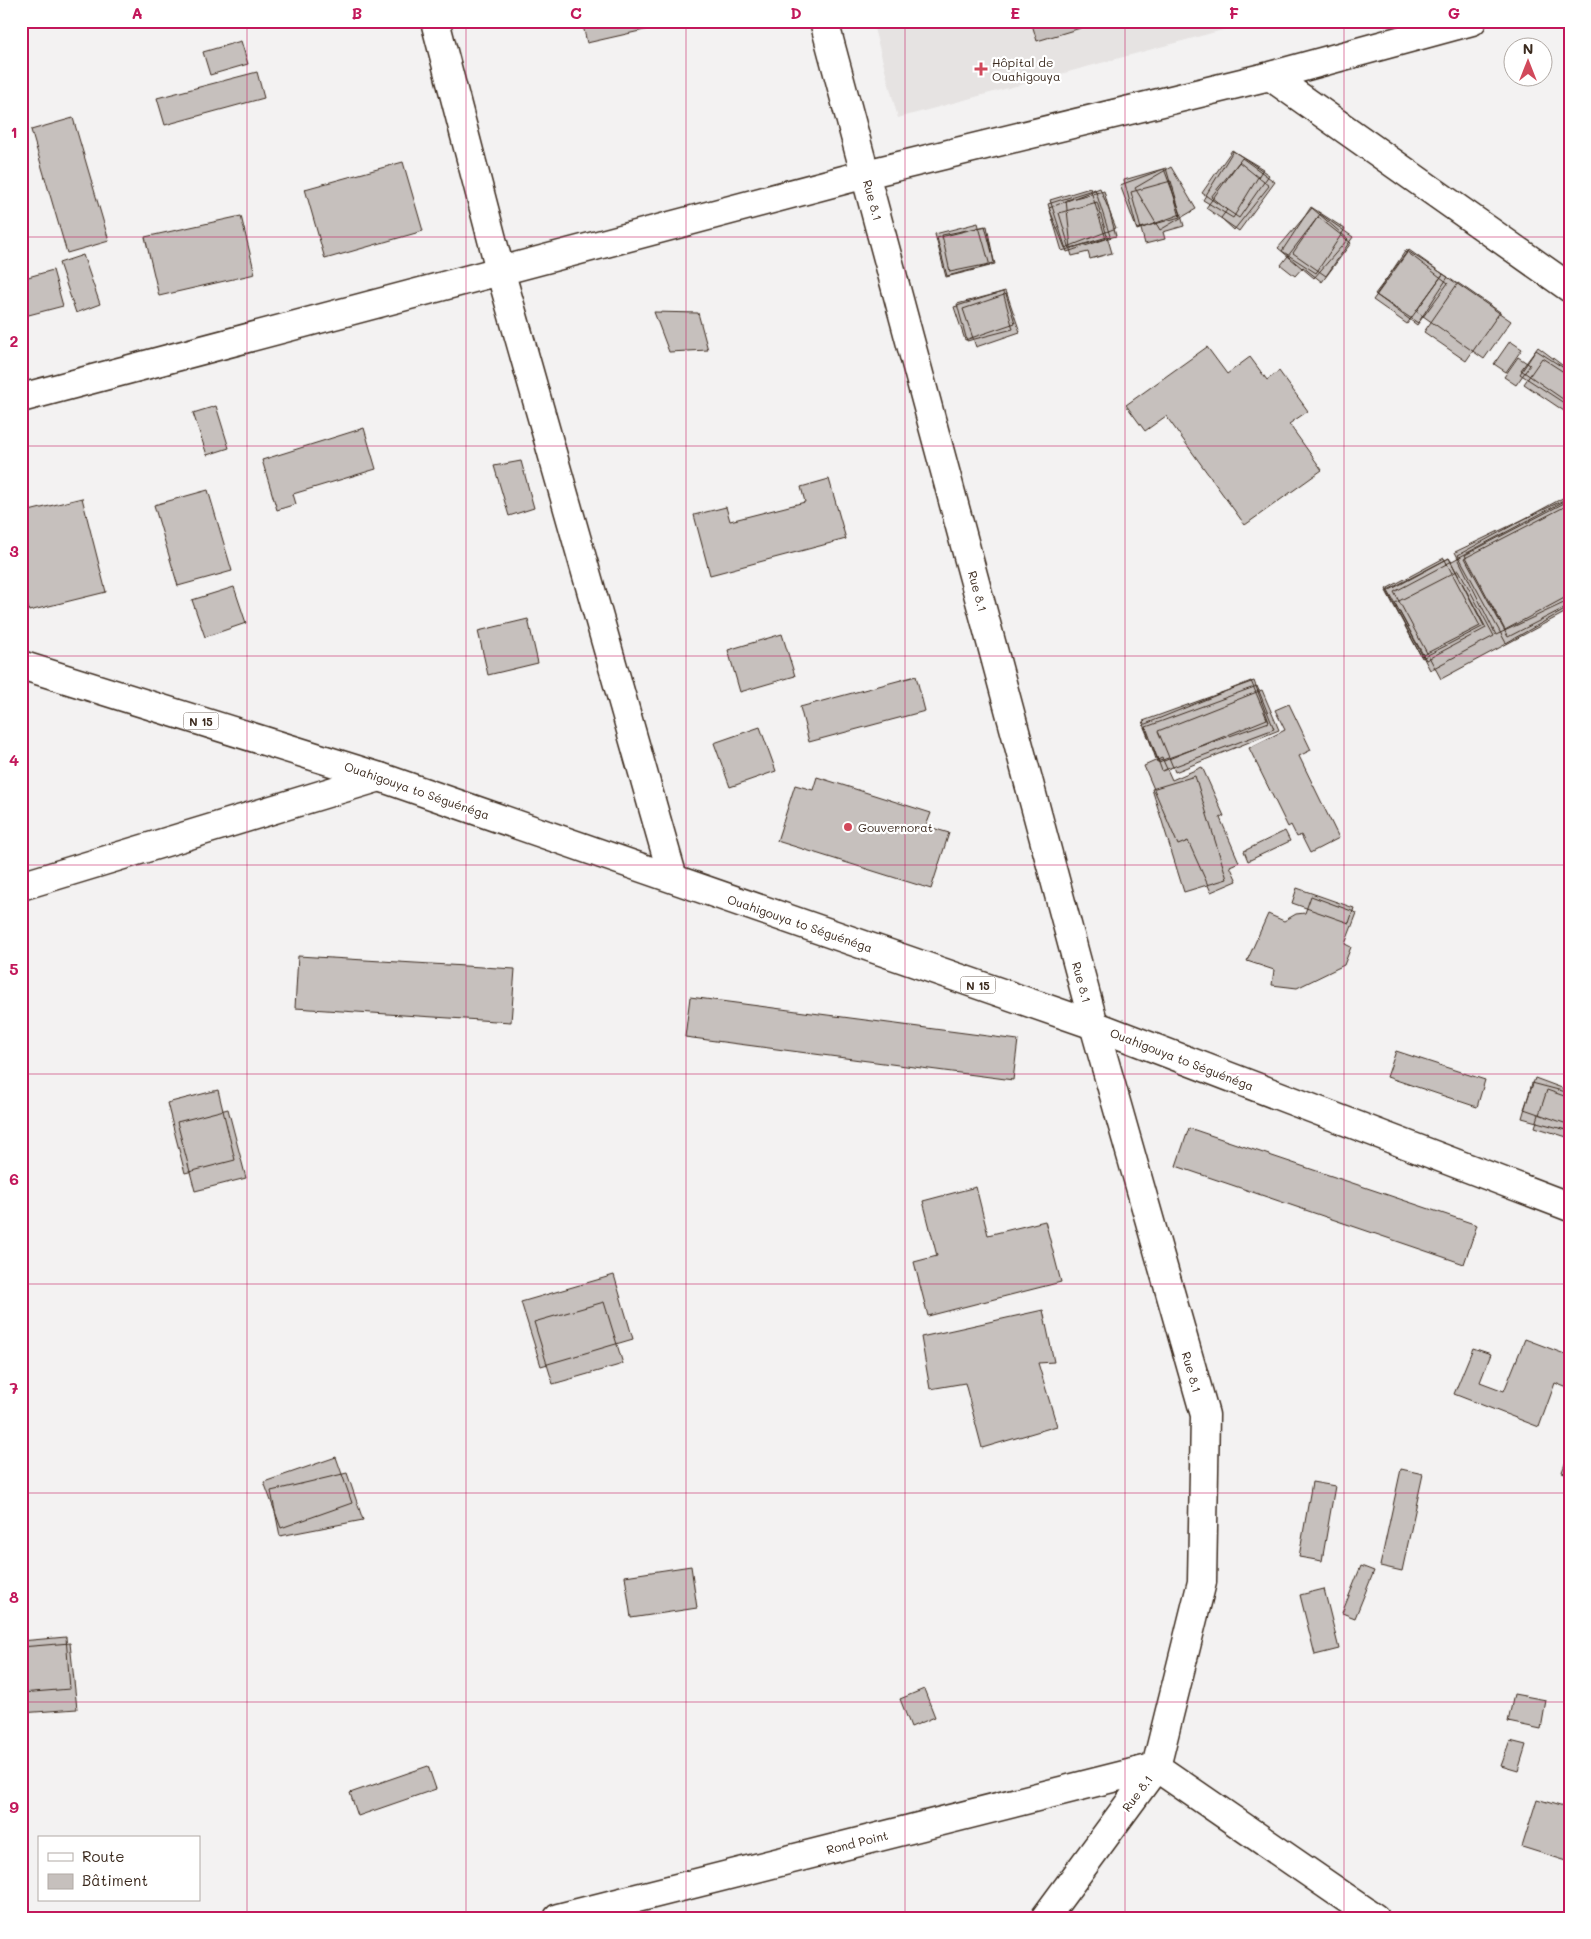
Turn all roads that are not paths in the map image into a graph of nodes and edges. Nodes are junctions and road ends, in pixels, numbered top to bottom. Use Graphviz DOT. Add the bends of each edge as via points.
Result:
graph roads {
  1 [pos="435,21"];
  2 [pos="824,21"];
  3 [pos="1472,21"];
  4 [pos="1270,76"];
  5 [pos="866,174"];
  6 [pos="500,270"];
  7 [pos="1570,288"];
  8 [pos="21,398"];
  9 [pos="21,665"];
  10 [pos="380,777"];
  11 [pos="673,878"];
  12 [pos="21,886"];
  13 [pos="1094,1025"];
  14 [pos="1570,1207"];
  15 [pos="1156,1767"];
  16 [pos="558,1918"];
  17 [pos="1045,1918"];
  18 [pos="1375,1918"];
  1 -- 6 [label="street"];
  2 -- 5 [label="street, Rue 8.1"];
  3 -- 4 [label="street"];
  4 -- 5 [label="street"];
  4 -- 7 [label="street"];
  5 -- 6 [label="street"];
  5 -- 13 [label="street, Rue 8.1"];
  6 -- 8 [label="street"];
  6 -- 11 [label="street"];
  9 -- 10 [label="street, Ouahigouya to Séguénéga / N 15"];
  10 -- 11 [label="street, Ouahigouya to Séguénéga / N 15"];
  10 -- 12 [label="street"];
  11 -- 13 [label="street, Ouahigouya to Séguénéga / N 15"];
  13 -- 14 [label="street, Ouahigouya to Séguénéga / N 15"];
  13 -- 15 [label="street, Rue 8.1" via="1204,1415 1202,1582"];
  15 -- 16 [label="street, Rond Point"];
  15 -- 17 [label="street, Rue 8.1"];
  15 -- 18 [label="street"];
}
